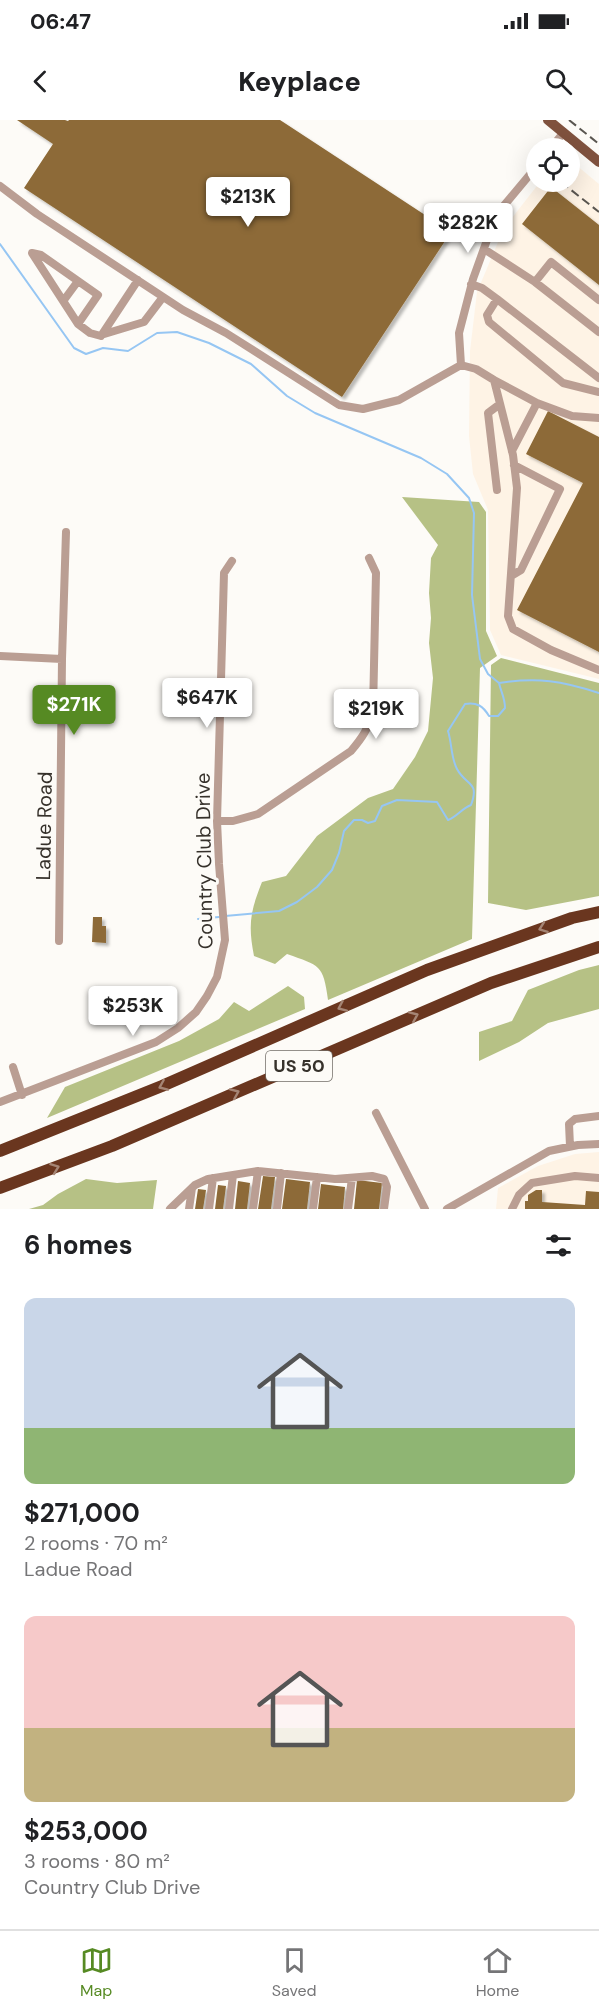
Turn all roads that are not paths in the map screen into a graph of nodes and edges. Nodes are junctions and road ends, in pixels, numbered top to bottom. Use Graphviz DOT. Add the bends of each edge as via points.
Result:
graph roads {
  1 [pos="548,120"];
  2 [pos="564,132"];
  3 [pos="559,138"];
  4 [pos="599,162"];
  5 [pos="526,179"];
  6 [pos="0,186"];
  7 [pos="484,249"];
  8 [pos="57,266"];
  9 [pos="48,278"];
  10 [pos="78,280"];
  11 [pos="138,280"];
  12 [pos="535,282"];
  13 [pos="471,284"];
  14 [pos="163,297"];
  15 [pos="497,299"];
  16 [pos="64,300"];
  17 [pos="599,300"];
  18 [pos="78,324"];
  19 [pos="599,332"];
  20 [pos="101,336"];
  21 [pos="461,365"];
  22 [pos="599,378"];
  23 [pos="494,380"];
  24 [pos="599,392"];
  25 [pos="537,403"];
  26 [pos="500,404"];
  27 [pos="599,418"];
  28 [pos="512,451"];
  29 [pos="514,465"];
  30 [pos="497,490"];
  31 [pos="66,532"];
  32 [pos="369,558"];
  33 [pos="232,561"];
  34 [pos="511,576"];
  35 [pos="0,656"];
  36 [pos="62,659"];
  37 [pos="599,670"];
  38 [pos="217,821"];
  39 [pos="599,912"];
  40 [pos="59,941"];
  41 [pos="599,947"];
  42 [pos="13,1067"];
  43 [pos="22,1095"];
  44 [pos="0,1102"];
  45 [pos="376,1113"];
  46 [pos="599,1116"];
  47 [pos="599,1144"];
  48 [pos="570,1146"];
  49 [pos="0,1151"];
  50 [pos="258,1171"];
  51 [pos="282,1173"];
  52 [pos="234,1175"];
  53 [pos="317,1177"];
  54 [pos="213,1178"];
  55 [pos="352,1178"];
  56 [pos="599,1178"];
  57 [pos="0,1188"];
  58 [pos="192,1188"];
  59 [pos="170,1209"];
  60 [pos="189,1209"];
  61 [pos="209,1209"];
  62 [pos="229,1209"];
  63 [pos="253,1209"];
  64 [pos="277,1209"];
  65 [pos="313,1209"];
  66 [pos="348,1209"];
  67 [pos="384,1209"];
  68 [pos="425,1209"];
  69 [pos="447,1209"];
  70 [pos="512,1209"];
  1 -- 2 [label="main road"];
  2 -- 3 [label="street"];
  2 -- 4 [label="main road"];
  5 -- 7 [label="street" via="496,215"];
  6 -- 11 [label="street"];
  7 -- 12 [label="street"];
  7 -- 13 [label="street"];
  8 -- 9 [label="street"];
  8 -- 9 [label="street" via="32,253"];
  8 -- 10 [label="street"];
  9 -- 16 [label="street"];
  10 -- 16 [label="street"];
  10 -- 18 [label="street" via="98,295"];
  11 -- 14 [label="street"];
  11 -- 20 [label="street"];
  12 -- 17 [label="street" via="551,262"];
  12 -- 19 [label="street"];
  13 -- 15 [label="street"];
  13 -- 21 [label="street" via="459,333"];
  14 -- 20 [label="street" via="144,322"];
  14 -- 21 [label="street" via="339,405 363,409 399,400"];
  15 -- 22 [label="street"];
  15 -- 24 [label="street" via="488,315 489,322 563,383"];
  16 -- 18 [label="street"];
  18 -- 20 [label="street"];
  21 -- 23 [label="street"];
  23 -- 25 [label="street"];
  23 -- 26 [label="street"];
  25 -- 27 [label="street" via="572,416"];
  25 -- 28 [label="street"];
  26 -- 28 [label="street"];
  26 -- 30 [label="street" via="488,412"];
  28 -- 29 [label="street"];
  29 -- 34 [label="street" via="517,488"];
  29 -- 34 [label="street" via="560,489 521,570"];
  31 -- 36 [label="street, Ladue Road"];
  32 -- 38 [label="street" via="376,573 373,703 369,726 361,740 351,751 258,814"];
  33 -- 38 [label="street, Country Club Drive" via="224,573"];
  34 -- 37 [label="street" via="508,616 513,629"];
  35 -- 36 [label="street"];
  36 -- 40 [label="street, Ladue Road"];
  38 -- 43 [label="street, Country Club Drive" via="225,940 218,977 195,1012 156,1042"];
  39 -- 49 [label="highway, US 50, one-way" via="427,970 162,1086"];
  57 -- 41 [label="highway, US 50, one-way" via="112,1146 491,983"];
  42 -- 43 [label="street"];
  43 -- 44 [label="street, Country Club Drive"];
  45 -- 68 [label="street"];
  46 -- 48 [label="street" via="574,1119 568,1124"];
  47 -- 48 [label="street"];
  48 -- 69 [label="street" via="549,1151"];
  50 -- 51 [label="street"];
  50 -- 52 [label="street"];
  50 -- 63 [label="street"];
  51 -- 53 [label="street"];
  51 -- 64 [label="street"];
  52 -- 54 [label="street"];
  52 -- 62 [label="street"];
  53 -- 55 [label="street"];
  53 -- 65 [label="street"];
  54 -- 58 [label="street"];
  54 -- 61 [label="street"];
  55 -- 66 [label="street"];
  55 -- 67 [label="street" via="384,1179"];
  56 -- 70 [label="street" via="575,1176 532,1183"];
  58 -- 59 [label="street"];
  58 -- 60 [label="street"];
}
